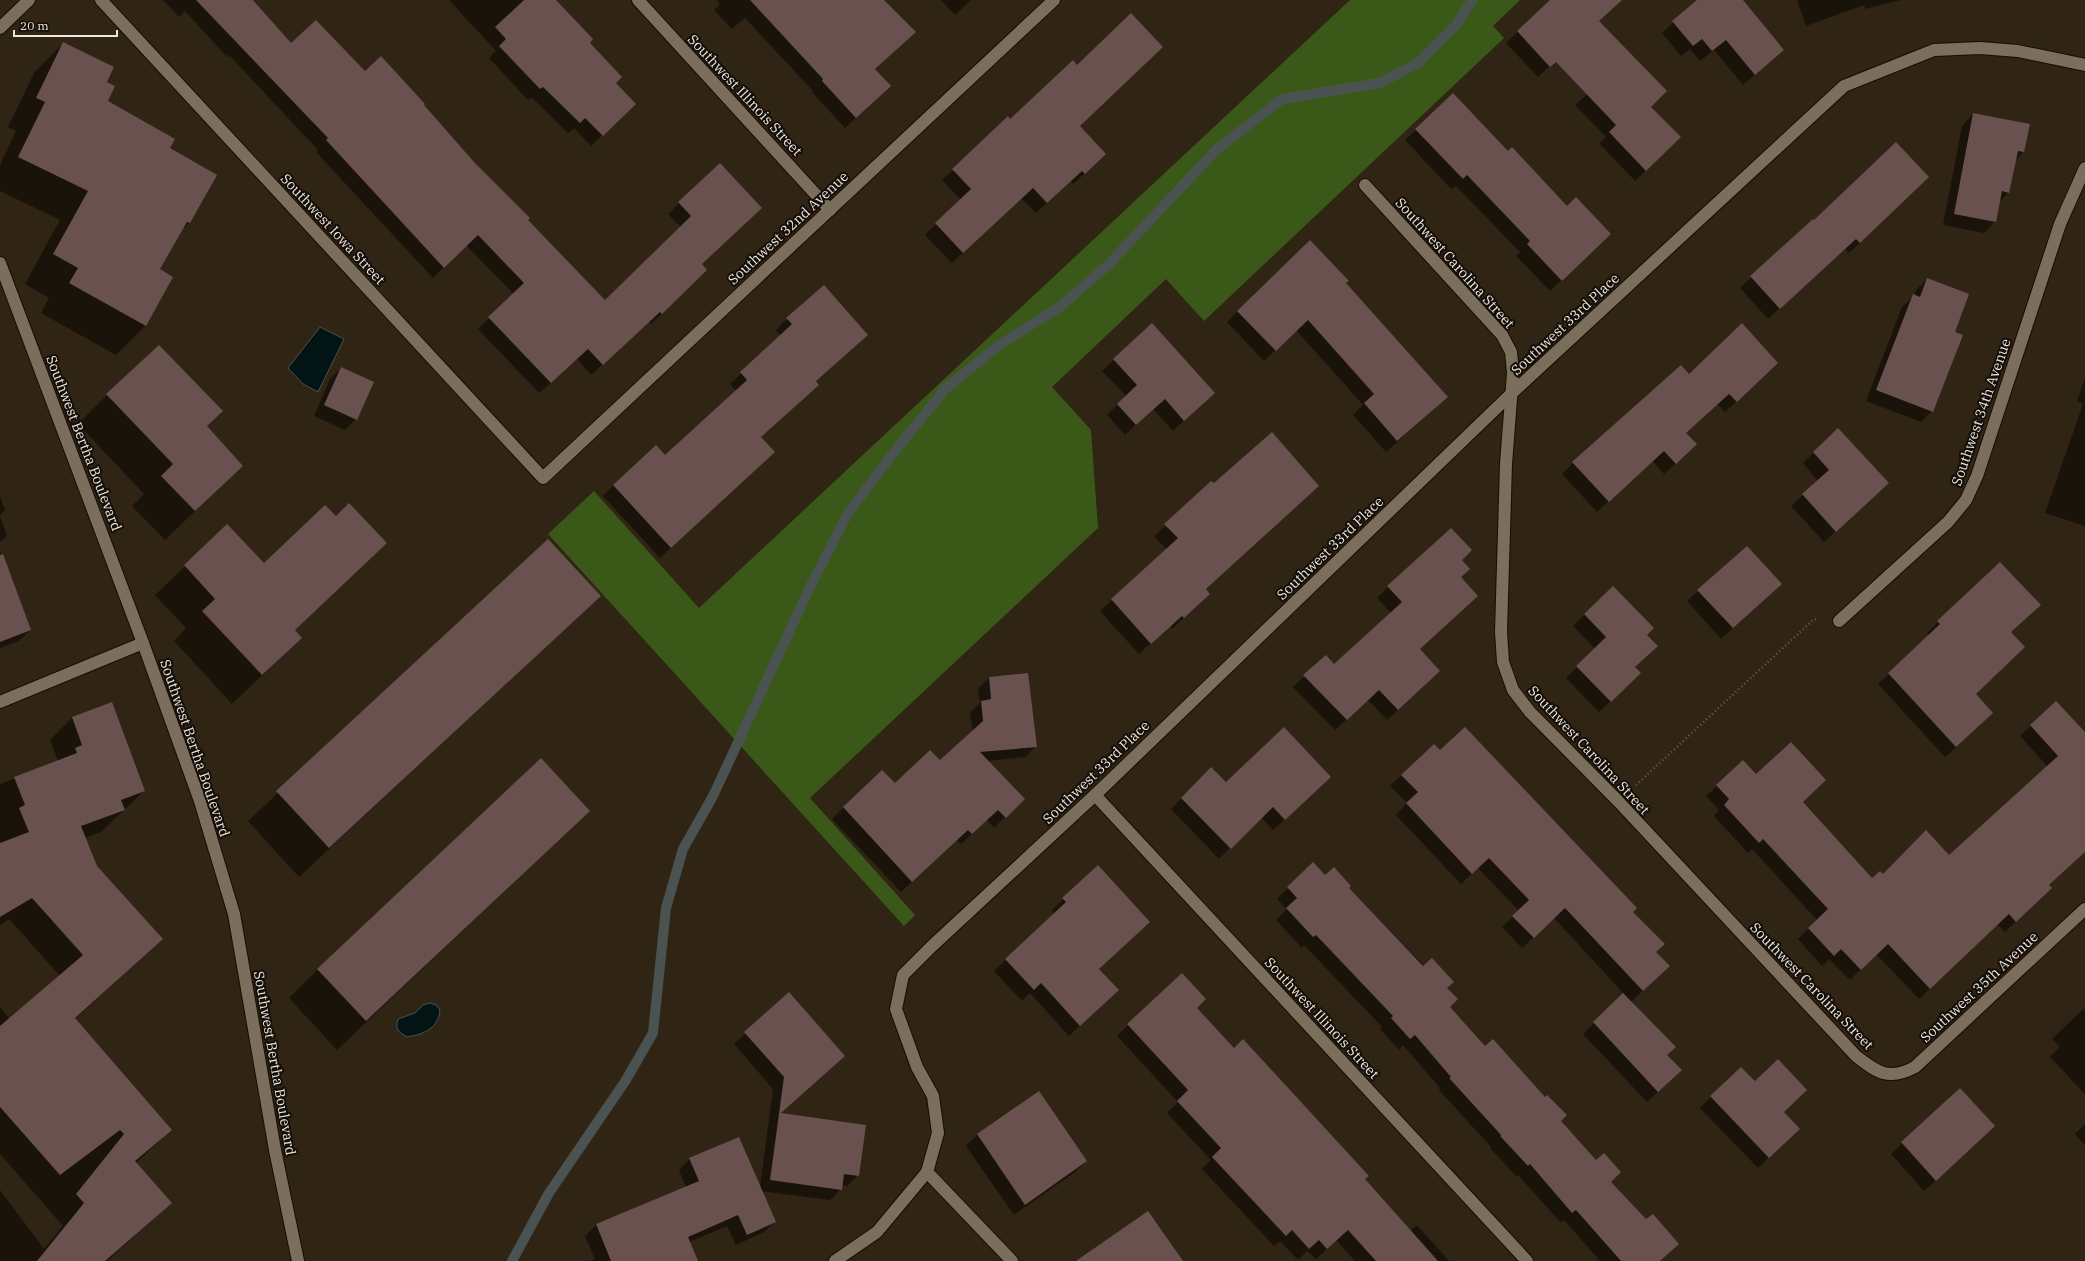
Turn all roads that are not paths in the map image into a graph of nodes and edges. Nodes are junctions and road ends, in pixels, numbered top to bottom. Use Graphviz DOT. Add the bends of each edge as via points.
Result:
graph roads {
  1 [pos="29,0"];
  2 [pos="101,0"];
  3 [pos="638,0"];
  4 [pos="1054,0"];
  5 [pos="0,28"];
  6 [pos="2085,65"];
  7 [pos="2085,168"];
  8 [pos="1365,185"];
  9 [pos="830,210"];
  10 [pos="0,263"];
  11 [pos="1512,393"];
  12 [pos="543,478"];
  13 [pos="1839,621"];
  14 [pos="144,643"];
  15 [pos="0,702"];
  16 [pos="1094,795"];
  17 [pos="2085,909"];
  18 [pos="1888,1074"];
  19 [pos="927,1172"];
  20 [pos="298,1261"];
  21 [pos="835,1261"];
  22 [pos="1012,1261"];
  23 [pos="1527,1261"];
  1 -- 5 [label="street"];
  2 -- 12 [label="street, Southwest Iowa Street"];
  3 -- 9 [label="street, Southwest Illinois Street"];
  4 -- 9 [label="street, Southwest 32nd Avenue"];
  6 -- 11 [label="street, Southwest 33rd Place" via="2018,51 1980,48 1934,50 1844,86"];
  7 -- 13 [label="street, Southwest 34th Avenue" via="2060,224 1977,476 1966,500 1948,522"];
  8 -- 11 [label="street, Southwest Carolina Street" via="1502,335 1511,352"];
  9 -- 12 [label="street, Southwest 32nd Avenue"];
  10 -- 14 [label="street, Southwest Bertha Boulevard"];
  11 -- 16 [label="street, Southwest 33rd Place"];
  11 -- 18 [label="street, Southwest Carolina Street" via="1506,471 1501,632 1503,662 1513,690 1530,712 1856,1056 1874,1070"];
  14 -- 15 [label="street"];
  14 -- 20 [label="street, Southwest Bertha Boulevard" via="200,801 234,914 275,1150"];
  16 -- 19 [label="street, Southwest 33rd Place" via="904,975 896,1009 917,1067 933,1096 938,1133"];
  16 -- 23 [label="street, Southwest Illinois Street"];
  17 -- 18 [label="street, Southwest 35th Avenue" via="1916,1067 1902,1074"];
  19 -- 21 [label="street, Southwest 33rd Place" via="877,1232"];
  19 -- 22 [label="street"];
}
